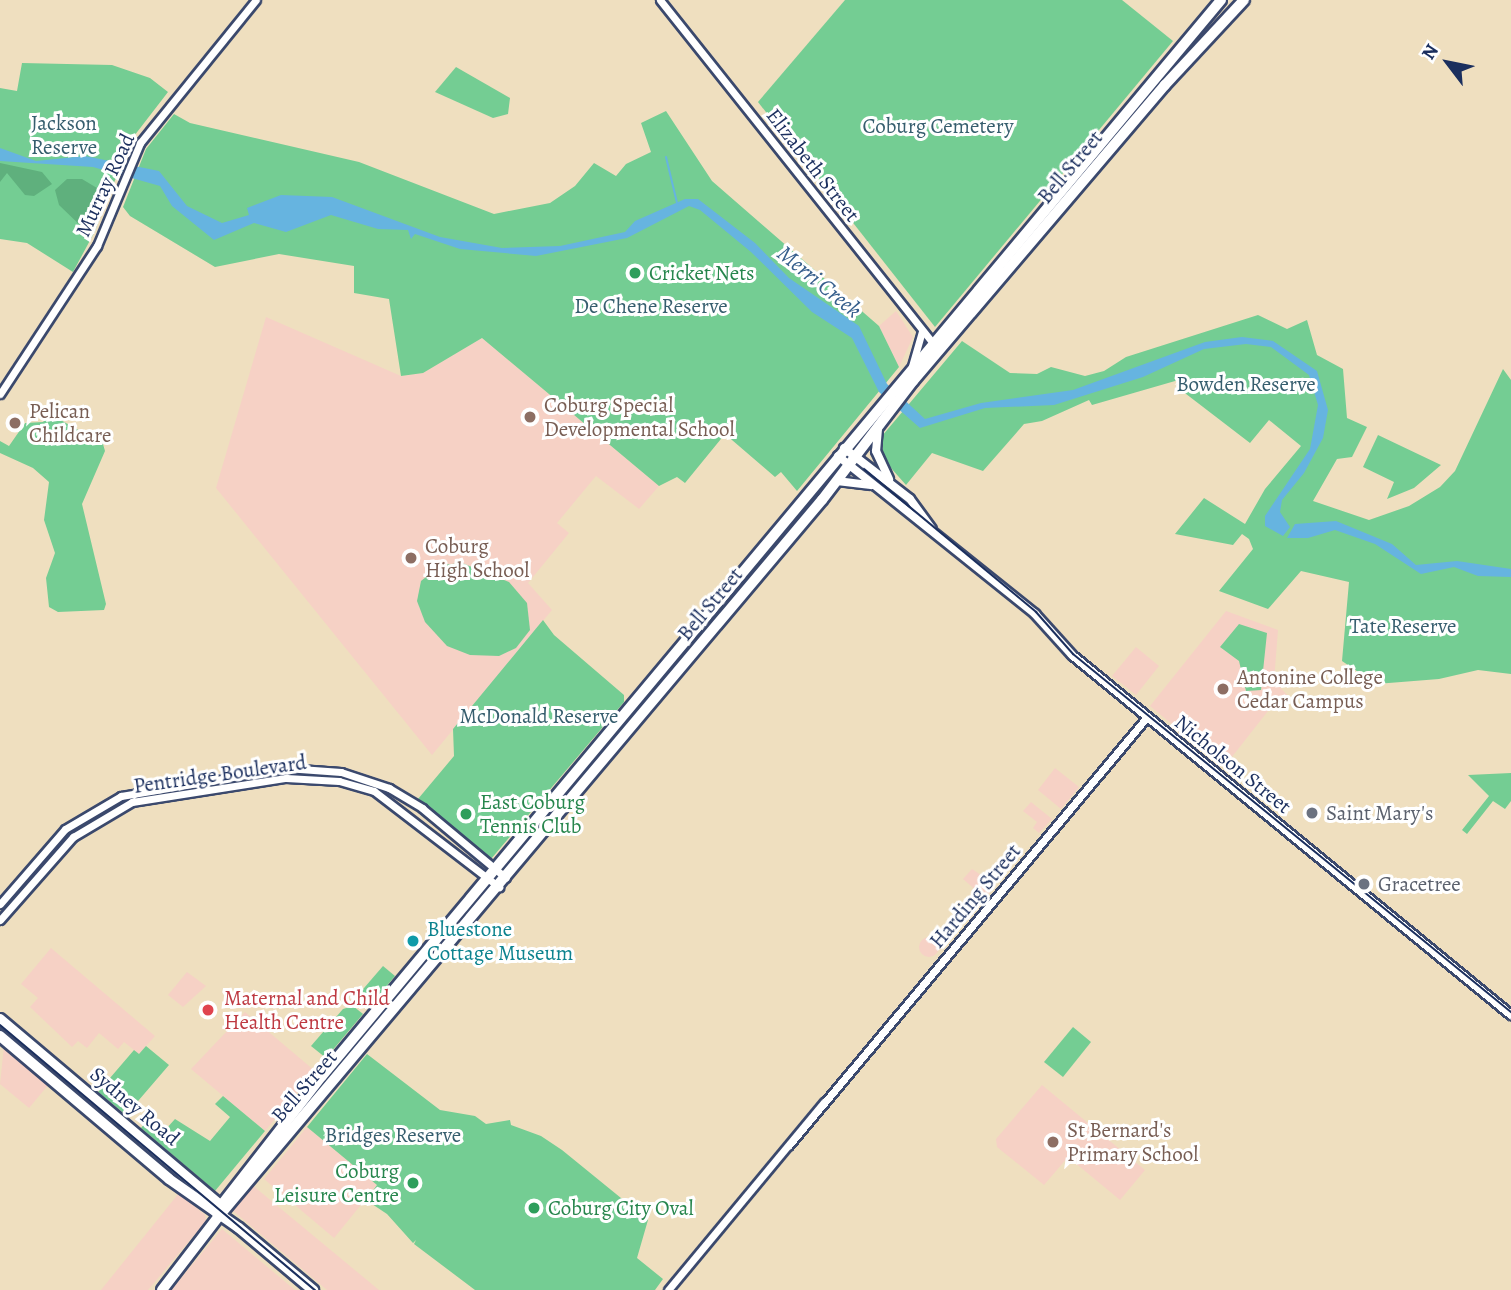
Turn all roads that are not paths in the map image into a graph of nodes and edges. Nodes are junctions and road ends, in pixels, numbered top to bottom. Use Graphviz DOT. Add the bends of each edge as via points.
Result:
graph roads {
  1 [pos="256,0"];
  2 [pos="660,0"];
  3 [pos="1221,0"];
  4 [pos="1244,0"];
  5 [pos="1204,18"];
  6 [pos="1221,26"];
  7 [pos="922,331"];
  8 [pos="936,347"];
  9 [pos="912,366"];
  10 [pos="899,389"];
  11 [pos="0,394"];
  12 [pos="879,417"];
  13 [pos="841,452"];
  14 [pos="851,460"];
  15 [pos="836,481"];
  16 [pos="890,482"];
  17 [pos="874,486"];
  18 [pos="811,492"];
  19 [pos="822,500"];
  20 [pos="938,536"];
  21 [pos="1147,717"];
  22 [pos="314,768"];
  23 [pos="340,776"];
  24 [pos="314,777"];
  25 [pos="208,780"];
  26 [pos="209,790"];
  27 [pos="118,798"];
  28 [pos="121,807"];
  29 [pos="48,847"];
  30 [pos="55,854"];
  31 [pos="496,869"];
  32 [pos="506,877"];
  33 [pos="488,879"];
  34 [pos="499,887"];
  35 [pos="0,904"];
  36 [pos="0,920"];
  37 [pos="1511,1015"];
  38 [pos="0,1019"];
  39 [pos="0,1035"];
  40 [pos="295,1118"];
  41 [pos="220,1211"];
  42 [pos="183,1261"];
  43 [pos="154,1290"];
  44 [pos="162,1290"];
  45 [pos="313,1290"];
  46 [pos="668,1290"];
  1 -- 11 [label="street, Murray Road" via="140,143 75,284"];
  2 -- 7 [label="street, Elizabeth Street"];
  3 -- 5 [label="highway, Bell Street"];
  4 -- 6 [label="highway, Bell Street"];
  5 -- 6 [label="highway"];
  5 -- 8 [label="highway, Bell Street"];
  6 -- 8 [label="highway, Bell Street"];
  7 -- 8 [label="street, Elizabeth Street"];
  7 -- 9 [label="street"];
  8 -- 9 [label="highway, Bell Street"];
  8 -- 10 [label="highway, Bell Street"];
  9 -- 10 [label="highway, Bell Street"];
  10 -- 12 [label="highway, Bell Street"];
  12 -- 13 [label="highway, Bell Street"];
  12 -- 14 [label="highway, Bell Street"];
  12 -- 16 [label="main road" via="876,451"];
  13 -- 14 [label="main road, Nicholson Street"];
  13 -- 18 [label="highway, Bell Street"];
  14 -- 15 [label="highway, Bell Street"];
  14 -- 16 [label="main road, Nicholson Street"];
  14 -- 17 [label="main road, Nicholson Street"];
  15 -- 17 [label="main road"];
  15 -- 19 [label="highway, Bell Street"];
  16 -- 20 [label="main road, Nicholson Street" via="915,504"];
  17 -- 20 [label="main road, Nicholson Street"];
  18 -- 19 [label="highway"];
  18 -- 31 [label="highway, Bell Street"];
  19 -- 32 [label="highway, Bell Street"];
  20 -- 21 [label="main road, Nicholson Street" via="1035,614 1072,655"];
  21 -- 37 [label="main road, Nicholson Street"];
  21 -- 46 [label="street, Harding Street"];
  22 -- 23 [label="street, Pentridge Boulevard"];
  22 -- 24 [label="street"];
  22 -- 25 [label="street, Pentridge Boulevard"];
  23 -- 24 [label="street, Pentridge Boulevard"];
  23 -- 31 [label="street, Pentridge Boulevard" via="377,783 413,802"];
  23 -- 33 [label="street, Pentridge Boulevard" via="393,802"];
  24 -- 26 [label="street, Pentridge Boulevard"];
  25 -- 26 [label="street"];
  25 -- 27 [label="street, Pentridge Boulevard"];
  26 -- 28 [label="street, Pentridge Boulevard" via="143,799"];
  27 -- 28 [label="street"];
  27 -- 29 [label="street, Pentridge Boulevard" via="88,812"];
  28 -- 30 [label="street, Pentridge Boulevard" via="93,821"];
  29 -- 30 [label="street"];
  29 -- 35 [label="street, Pentridge Boulevard"];
  30 -- 36 [label="street, Pentridge Boulevard"];
  31 -- 32 [label="street, Pentridge Boulevard"];
  31 -- 33 [label="highway, Bell Street"];
  32 -- 34 [label="highway, Bell Street"];
  33 -- 34 [label="street, Pentridge Boulevard"];
  33 -- 40 [label="highway, Bell Street"];
  34 -- 40 [label="highway, Bell Street"];
  38 -- 41 [label="highway, Sydney Road"];
  39 -- 41 [label="highway, Sydney Road"];
  40 -- 41 [label="highway, Bell Street"];
  41 -- 42 [label="highway, Bell Street"];
  41 -- 45 [label="highway, Sydney Road"];
  42 -- 43 [label="highway, Bell Street"];
  42 -- 44 [label="highway, Bell Street"];
}
